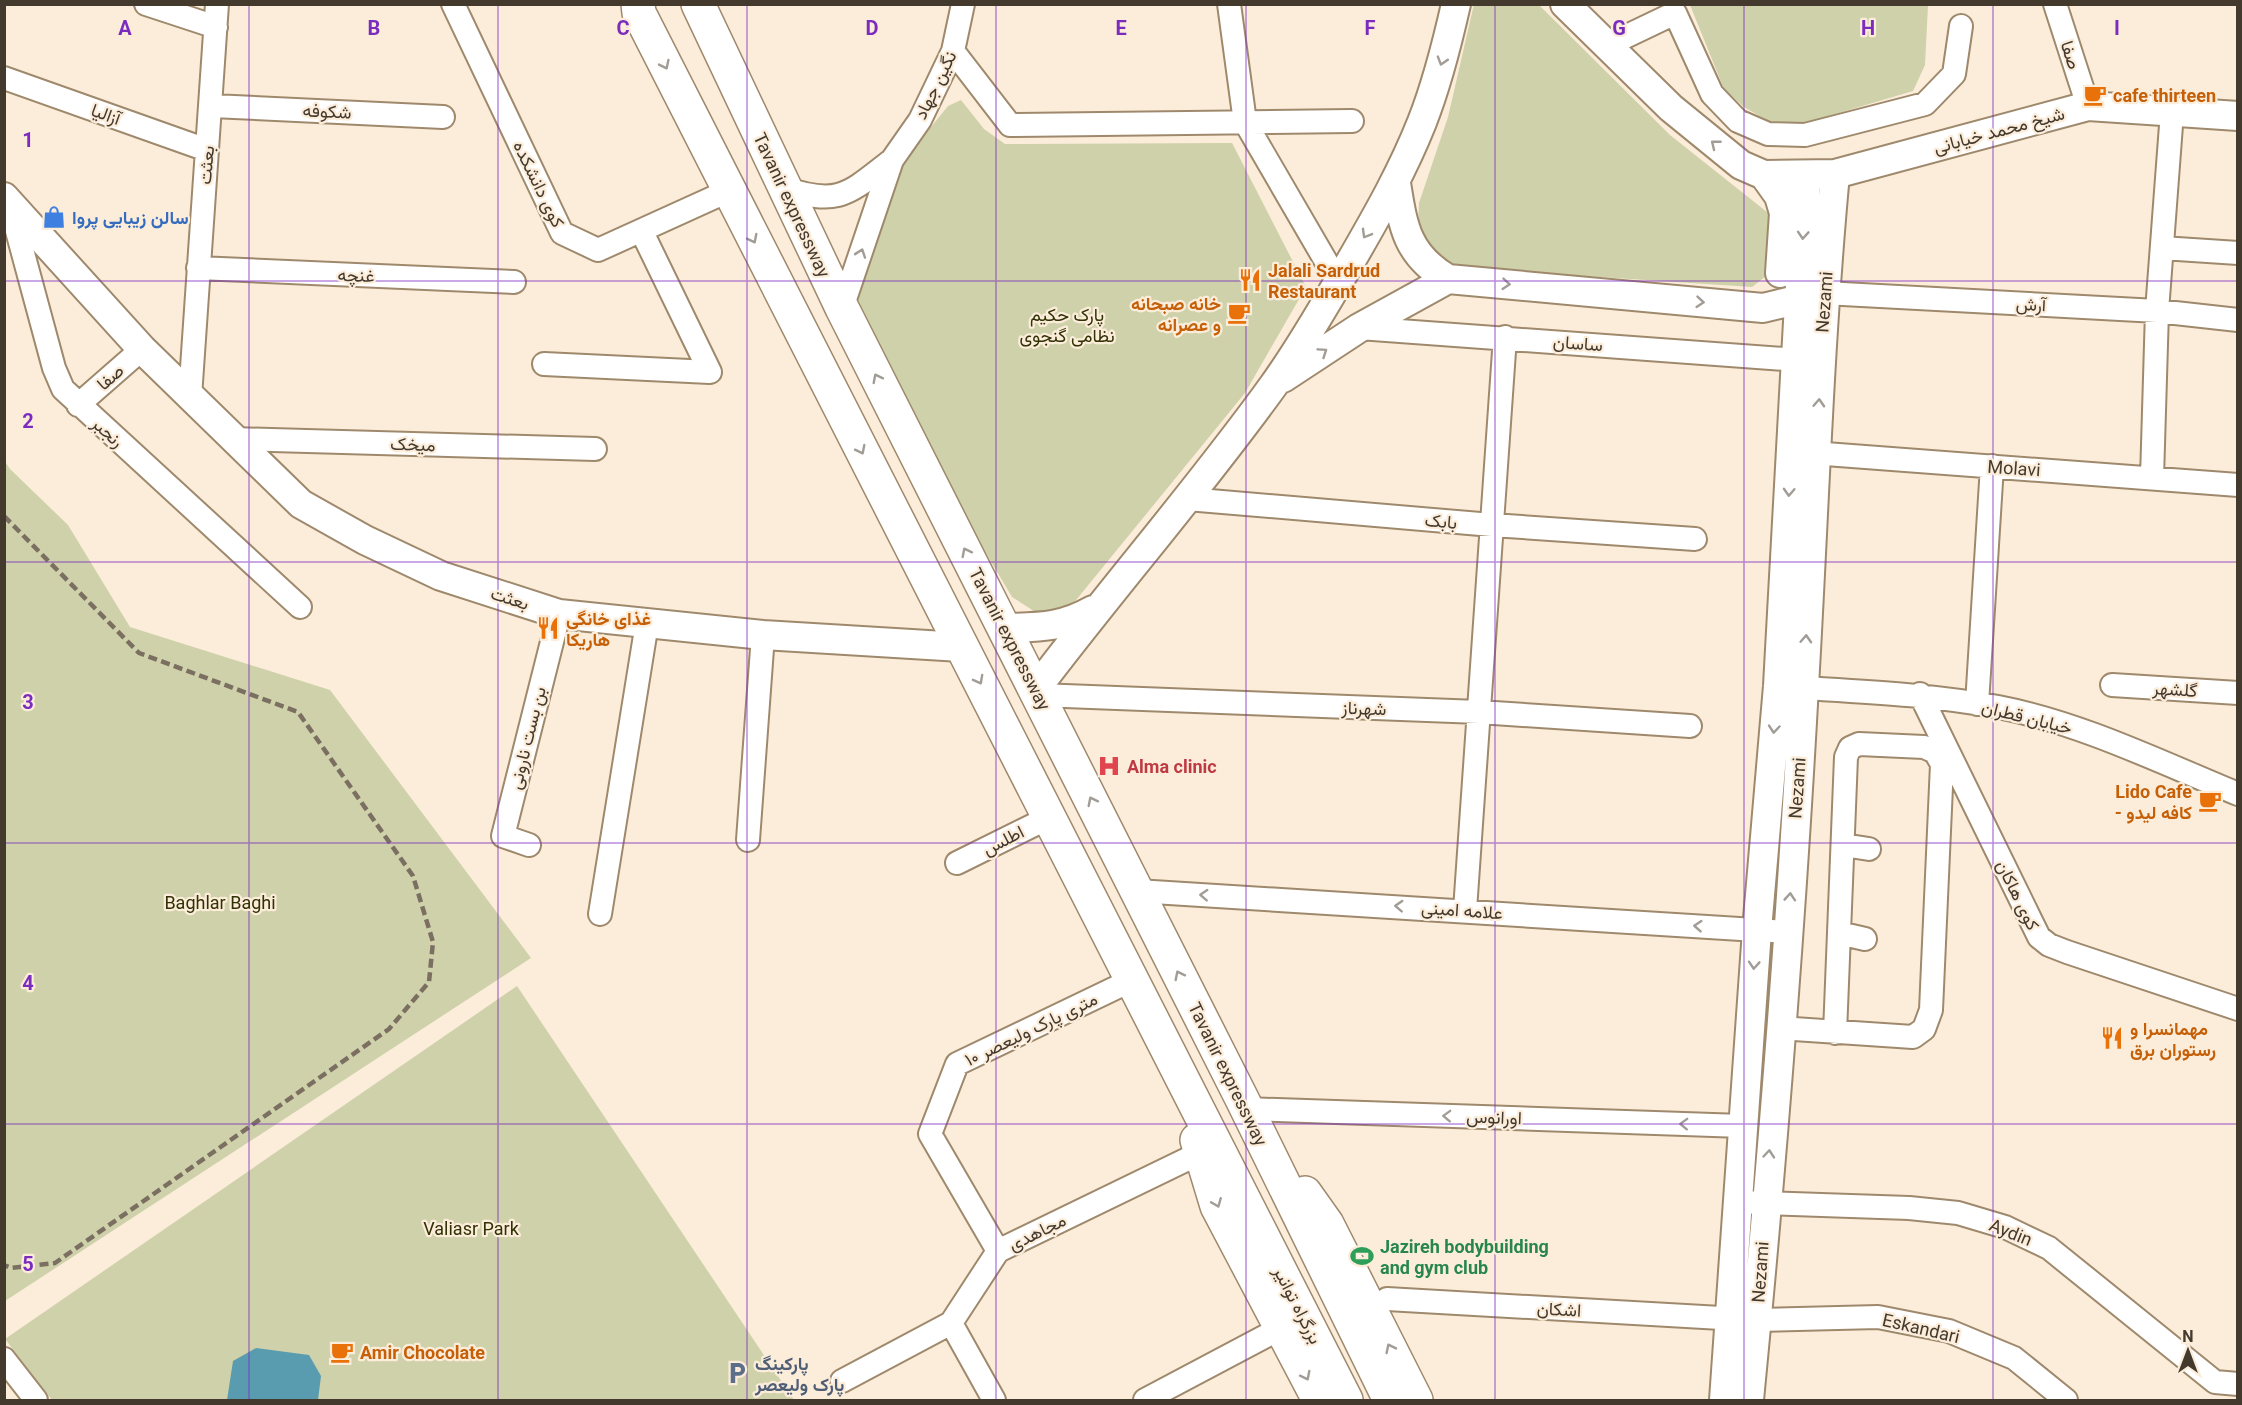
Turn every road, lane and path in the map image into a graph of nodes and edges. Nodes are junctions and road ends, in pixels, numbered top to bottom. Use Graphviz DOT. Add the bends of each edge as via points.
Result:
graph roads {
  1 [pos="146,4"];
  2 [pos="217,4"];
  3 [pos="453,4"];
  4 [pos="698,4"];
  5 [pos="963,4"];
  6 [pos="1228,4"];
  7 [pos="1456,4"];
  8 [pos="1565,4"];
  9 [pos="2055,4"];
  10 [pos="635,7"];
  11 [pos="1676,9"];
  12 [pos="1961,26"];
  13 [pos="216,27"];
  14 [pos="1606,46"];
  15 [pos="953,51"];
  16 [pos="4,78"];
  17 [pos="212,106"];
  18 [pos="2088,106"];
  19 [pos="2172,112"];
  20 [pos="2238,116"];
  21 [pos="443,117"];
  22 [pos="1352,121"];
  23 [pos="1245,122"];
  24 [pos="207,150"];
  25 [pos="892,160"];
  26 [pos="1835,174"];
  27 [pos="1764,175"];
  28 [pos="1806,176"];
  29 [pos="1396,183"];
  30 [pos="784,188"];
  31 [pos="728,191"];
  32 [pos="7,199"];
  33 [pos="642,232"];
  34 [pos="2162,248"];
  35 [pos="2238,253"];
  36 [pos="198,268"];
  37 [pos="1448,279"];
  38 [pos="514,282"];
  39 [pos="1338,282"];
  40 [pos="1811,297"];
  41 [pos="842,308"];
  42 [pos="1763,308"];
  43 [pos="2157,312"];
  44 [pos="2238,320"];
  45 [pos="1359,328"];
  46 [pos="1505,337"];
  47 [pos="142,349"];
  48 [pos="1798,360"];
  49 [pos="544,364"];
  50 [pos="1274,384"];
  51 [pos="190,397"];
  52 [pos="78,405"];
  53 [pos="232,439"];
  54 [pos="595,449"];
  55 [pos="1803,452"];
  56 [pos="1992,466"];
  57 [pos="2152,478"];
  58 [pos="2238,485"];
  59 [pos="1187,499"];
  60 [pos="1492,525"];
  61 [pos="1695,539"];
  62 [pos="300,607"];
  63 [pos="1098,607"];
  64 [pos="559,614"];
  65 [pos="647,623"];
  66 [pos="1005,628"];
  67 [pos="763,635"];
  68 [pos="961,648"];
  69 [pos="2112,685"];
  70 [pos="1791,687"];
  71 [pos="1037,692"];
  72 [pos="2238,693"];
  73 [pos="1920,694"];
  74 [pos="1977,704"];
  75 [pos="1479,712"];
  76 [pos="1690,726"];
  77 [pos="2238,794"];
  78 [pos="1050,817"];
  79 [pos="748,840"];
  80 [pos="529,845"];
  81 [pos="1843,845"];
  82 [pos="1869,849"];
  83 [pos="957,863"];
  84 [pos="1137,891"];
  85 [pos="1466,910"];
  86 [pos="600,914"];
  87 [pos="1757,930"];
  88 [pos="1787,932"];
  89 [pos="1839,933"];
  90 [pos="1865,939"];
  91 [pos="1132,981"];
  92 [pos="2238,1010"];
  93 [pos="1779,1028"];
  94 [pos="1835,1033"];
  95 [pos="1184,1086"];
  96 [pos="1773,1107"];
  97 [pos="1249,1115"];
  98 [pos="1743,1116"];
  99 [pos="1200,1153"];
  100 [pos="1751,1203"];
  101 [pos="998,1251"];
  102 [pos="1388,1299"];
  103 [pos="1743,1319"];
  104 [pos="951,1323"];
  105 [pos="1281,1328"];
  106 [pos="4,1359"];
  107 [pos="842,1381"];
  108 [pos="2238,1384"];
  109 [pos="36,1401"];
  110 [pos="994,1401"];
  111 [pos="1145,1401"];
  112 [pos="1319,1401"];
  113 [pos="1346,1401"];
  114 [pos="1390,1401"];
  115 [pos="1416,1401"];
  116 [pos="1724,1401"];
  117 [pos="1749,1401"];
  118 [pos="2066,1401"];
  1 -- 13 [label="street"];
  2 -- 13 [label="street, بعثت"];
  3 -- 33 [label="street, کوی دانشکده" via="562,233 598,250"];
  4 -- 30 [label="highway, Tavanir expressway"];
  5 -- 15 [label="street, نگین جهاد"];
  6 -- 23 [label="street"];
  7 -- 29 [label="main road, one-way" via="1423,121"];
  8 -- 14 [label="main road"];
  9 -- 18 [label="street, صفا"];
  10 -- 31 [label="highway, one-way"];
  11 -- 12 [label="street" via="1712,94 1738,122 1768,134 1805,135 1925,104 1954,74"];
  11 -- 14 [label="street"];
  13 -- 17 [label="street, بعثت"];
  27 -- 14 [label="main road, one-way" via="1741,165 1671,108"];
  15 -- 23 [label="street" via="1010,125"];
  15 -- 25 [label="street, نگین جهاد" via="920,120"];
  16 -- 24 [label="street, آزالیا"];
  17 -- 21 [label="street, شکوفه"];
  17 -- 24 [label="street, بعثت"];
  18 -- 19 [label="main road, شیخ محمد خیابانی"];
  18 -- 26 [label="main road, شیخ محمد خیابانی"];
  19 -- 20 [label="main road, شیخ محمد خیابانی"];
  19 -- 34 [label="street"];
  22 -- 23 [label="street"];
  23 -- 39 [label="street"];
  24 -- 36 [label="street, بعثت"];
  25 -- 30 [label="street" via="855,189 831,197 812,198"];
  41 -- 25 [label="street, one-way"];
  26 -- 28 [label="main road, شیخ محمد خیابانی"];
  26 -- 40 [label="main road, Nezami"];
  27 -- 28 [label="main road, شیخ محمد خیابانی"];
  27 -- 42 [label="main road" via="1779,196 1784,213 1779,291"];
  28 -- 40 [label="main road, Nezami, one-way"];
  29 -- 37 [label="main road" via="1402,222 1412,248"];
  29 -- 39 [label="main road, one-way"];
  30 -- 41 [label="highway, Tavanir expressway"];
  31 -- 33 [label="street, کوی دانشکده"];
  31 -- 68 [label="highway, one-way"];
  32 -- 47 [label="main road, بعثت"];
  32 -- 52 [label="street, رنجبر" via="54,368 63,389"];
  33 -- 49 [label="street" via="710,372"];
  34 -- 35 [label="street"];
  34 -- 43 [label="street"];
  36 -- 38 [label="street, غنچه"];
  36 -- 51 [label="street, بعثت"];
  37 -- 42 [label="main road, one-way"];
  37 -- 45 [label="main road"];
  39 -- 50 [label="main road"];
  40 -- 42 [label="main road"];
  40 -- 43 [label="street, آرش"];
  40 -- 48 [label="main road, Nezami"];
  55 -- 40 [label="main road, Nezami, one-way"];
  66 -- 41 [label="highway, Tavanir expressway, one-way"];
  43 -- 44 [label="street, آرش"];
  43 -- 57 [label="street"];
  45 -- 46 [label="street, ساسان"];
  50 -- 45 [label="main road, one-way"];
  46 -- 48 [label="street, ساسان"];
  46 -- 60 [label="street"];
  47 -- 51 [label="main road, بعثت"];
  47 -- 52 [label="street, صفا"];
  48 -- 55 [label="main road, Nezami"];
  50 -- 59 [label="main road"];
  51 -- 53 [label="main road, بعثت"];
  52 -- 62 [label="street, رنجبر"];
  53 -- 54 [label="street, میخک"];
  53 -- 64 [label="main road, بعثت" via="301,504 365,540 441,576"];
  55 -- 56 [label="street, Molavi"];
  55 -- 70 [label="main road, Nezami"];
  56 -- 57 [label="street, Molavi"];
  56 -- 74 [label="street"];
  57 -- 58 [label="street, Molavi"];
  59 -- 60 [label="street, بابک"];
  59 -- 63 [label="main road"];
  60 -- 61 [label="street, بابک"];
  60 -- 75 [label="street"];
  63 -- 66 [label="main road" via="1072,622"];
  63 -- 71 [label="main road"];
  64 -- 65 [label="main road, بعثت"];
  64 -- 80 [label="street, بن بست نارونی" via="503,836"];
  65 -- 67 [label="main road, بعثت"];
  65 -- 86 [label="street"];
  66 -- 71 [label="highway, Tavanir expressway"];
  67 -- 68 [label="main road, بعثت"];
  67 -- 79 [label="street"];
  68 -- 78 [label="highway, one-way"];
  69 -- 72 [label="street, گلشهر"];
  70 -- 73 [label="street, خیابان قطران"];
  70 -- 87 [label="main road, Nezami, one-way"];
  88 -- 70 [label="main road, Nezami, one-way"];
  71 -- 75 [label="street, شهرناز"];
  84 -- 71 [label="highway, Tavanir expressway, one-way"];
  73 -- 74 [label="street, خیابان قطران"];
  73 -- 92 [label="street, کوی هاکان" via="2039,937 2067,952"];
  74 -- 77 [label="street, خیابان قطران" via="2087,732"];
  75 -- 76 [label="street, شهرناز"];
  75 -- 85 [label="street"];
  78 -- 83 [label="street, اطلس"];
  78 -- 91 [label="highway"];
  81 -- 82 [label="street"];
  81 -- 89 [label="street"];
  81 -- 94 [label="street" via="1846,758 1850,748 1859,744 1923,747 1935,752 1942,764 1931,1010 1923,1029 1913,1037"];
  85 -- 84 [label="street, علامه امینی, one-way"];
  97 -- 84 [label="highway, Tavanir expressway, one-way"];
  87 -- 85 [label="street, علامه امینی, one-way"];
  87 -- 88 [label="street, علامه امینی"];
  87 -- 98 [label="main road, Nezami, one-way"];
  88 -- 93 [label="main road, Nezami"];
  89 -- 90 [label="street"];
  89 -- 94 [label="street"];
  91 -- 95 [label="highway"];
  91 -- 101 [label="street, ۱۰ متری پارک ولیعصر" via="957,1064 930,1134"];
  93 -- 94 [label="street"];
  93 -- 96 [label="main road, Nezami"];
  95 -- 99 [label="highway"];
  95 -- 113 [label="highway, بزرگراه توانیر"];
  96 -- 98 [label="main road"];
  100 -- 96 [label="main road, Nezami, one-way"];
  98 -- 97 [label="street, اورانوس, one-way"];
  97 -- 114 [label="highway, Tavanir expressway"];
  115 -- 97 [label="highway, one-way" via="1327,1224"];
  98 -- 100 [label="main road, Nezami"];
  99 -- 101 [label="street, مجاهدی"];
  99 -- 105 [label="highway, one-way" via="1217,1206"];
  100 -- 103 [label="main road, Nezami"];
  100 -- 108 [label="street, Aydin" via="1909,1208 1958,1213 2005,1227 2049,1248 2215,1382"];
  101 -- 104 [label="street, مجاهدی"];
  102 -- 103 [label="street, اشکان"];
  103 -- 116 [label="main road, Nezami"];
  103 -- 117 [label="main road, Nezami"];
  103 -- 118 [label="street, Eskandari" via="1878,1317 1949,1330 2014,1358"];
  104 -- 107 [label="street, مجاهدی"];
  104 -- 110 [label="street"];
  105 -- 111 [label="street"];
  105 -- 112 [label="highway, one-way"];
  106 -- 109 [label="street"];
}
